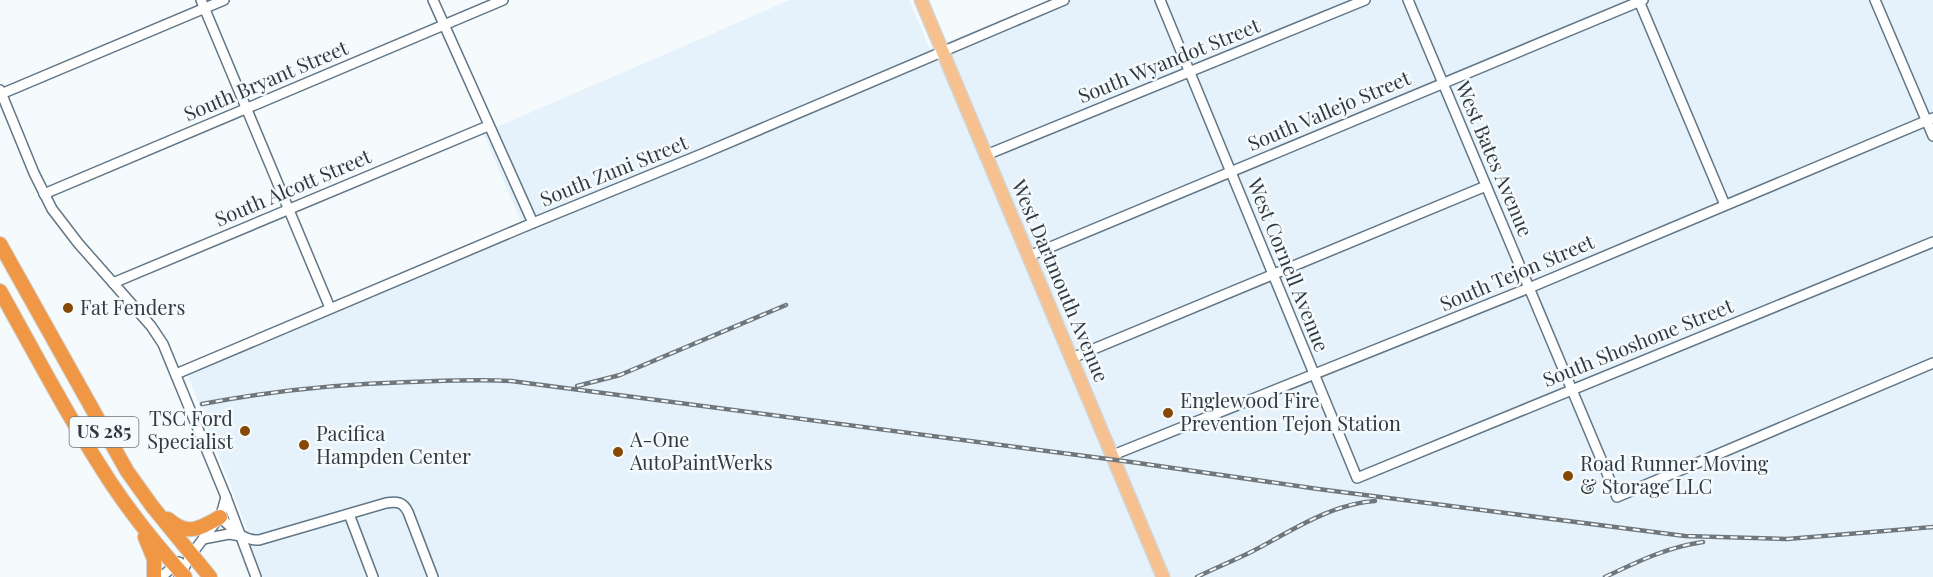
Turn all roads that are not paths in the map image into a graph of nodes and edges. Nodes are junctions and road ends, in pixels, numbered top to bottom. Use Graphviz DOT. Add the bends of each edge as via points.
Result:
graph roads {
  1 [pos="224,0"];
  2 [pos="433,0"];
  3 [pos="503,0"];
  4 [pos="921,0"];
  5 [pos="1064,0"];
  6 [pos="1160,0"];
  7 [pos="1365,0"];
  8 [pos="1408,0"];
  9 [pos="1875,0"];
  10 [pos="1641,1"];
  11 [pos="203,4"];
  12 [pos="444,25"];
  13 [pos="942,51"];
  14 [pos="1189,72"];
  15 [pos="1443,83"];
  16 [pos="1,92"];
  17 [pos="248,108"];
  18 [pos="1930,119"];
  19 [pos="488,126"];
  20 [pos="1933,136"];
  21 [pos="986,155"];
  22 [pos="1230,172"];
  23 [pos="1486,186"];
  24 [pos="44,194"];
  25 [pos="1725,205"];
  26 [pos="289,209"];
  27 [pos="533,223"];
  28 [pos="1933,242"];
  29 [pos="0,244"];
  30 [pos="1029,256"];
  31 [pos="1273,275"];
  32 [pos="113,283"];
  33 [pos="1529,288"];
  34 [pos="0,291"];
  35 [pos="0,297"];
  36 [pos="330,308"];
  37 [pos="22,332"];
  38 [pos="1072,358"];
  39 [pos="1933,363"];
  40 [pos="176,374"];
  41 [pos="1314,375"];
  42 [pos="1572,390"];
  43 [pos="1113,455"];
  44 [pos="1357,478"];
  45 [pos="121,497"];
  46 [pos="145,497"];
  47 [pos="226,497"];
  48 [pos="349,514"];
  49 [pos="220,517"];
  50 [pos="241,536"];
  51 [pos="203,539"];
  52 [pos="191,555"];
  53 [pos="180,573"];
  54 [pos="154,577"];
  55 [pos="161,577"];
  56 [pos="210,577"];
  57 [pos="256,577"];
  58 [pos="373,577"];
  59 [pos="433,577"];
  60 [pos="1162,577"];
  1 -- 11 [label="street"];
  2 -- 12 [label="street"];
  3 -- 12 [label="street, South Bryant Street"];
  4 -- 13 [label="main road, West Dartmouth Avenue"];
  5 -- 13 [label="street, South Zuni Street"];
  6 -- 14 [label="street, West Cornell Avenue"];
  7 -- 14 [label="street, South Wyandot Street"];
  8 -- 15 [label="street, West Bates Avenue"];
  9 -- 18 [label="street"];
  10 -- 15 [label="street, South Vallejo Street"];
  10 -- 25 [label="street"];
  11 -- 16 [label="street"];
  11 -- 17 [label="street"];
  12 -- 17 [label="street, South Bryant Street"];
  12 -- 19 [label="street"];
  13 -- 21 [label="main road, West Dartmouth Avenue"];
  13 -- 27 [label="street, South Zuni Street"];
  14 -- 21 [label="street, South Wyandot Street"];
  14 -- 22 [label="street, West Cornell Avenue"];
  15 -- 22 [label="street, South Vallejo Street"];
  15 -- 23 [label="street, West Bates Avenue"];
  16 -- 24 [label="street"];
  17 -- 24 [label="street, South Bryant Street"];
  17 -- 26 [label="street"];
  18 -- 20 [label="street"];
  18 -- 25 [label="street, South Tejon Street"];
  19 -- 26 [label="street, South Alcott Street"];
  19 -- 27 [label="street"];
  21 -- 30 [label="main road, West Dartmouth Avenue"];
  22 -- 30 [label="street, South Vallejo Street"];
  22 -- 31 [label="street, West Cornell Avenue"];
  23 -- 31 [label="street"];
  23 -- 33 [label="street, West Bates Avenue"];
  24 -- 32 [label="street" via="62,223"];
  25 -- 33 [label="street, South Tejon Street"];
  26 -- 32 [label="street, South Alcott Street"];
  26 -- 36 [label="street"];
  27 -- 36 [label="street, South Zuni Street"];
  28 -- 42 [label="street, South Shoshone Street"];
  29 -- 46 [label="highway, US 285" via="116,453"];
  30 -- 38 [label="main road, West Dartmouth Avenue"];
  31 -- 38 [label="street"];
  31 -- 41 [label="street, West Cornell Avenue"];
  32 -- 40 [label="street" via="160,338"];
  33 -- 41 [label="street, South Tejon Street"];
  33 -- 42 [label="street, West Bates Avenue"];
  34 -- 37 [label="highway, US 285"];
  35 -- 37 [label="highway"];
  36 -- 40 [label="street, South Zuni Street"];
  37 -- 45 [label="highway, US 285"];
  38 -- 43 [label="main road, West Dartmouth Avenue"];
  39 -- 42 [label="street, West Bates Avenue" via="1617,497"];
  40 -- 47 [label="street"];
  41 -- 43 [label="street, South Tejon Street"];
  41 -- 44 [label="street, West Cornell Avenue"];
  42 -- 44 [label="street, South Shoshone Street"];
  43 -- 60 [label="main road, West Dartmouth Avenue"];
  45 -- 53 [label="highway, US 285"];
  45 -- 54 [label="highway" via="150,548"];
  46 -- 49 [label="highway" via="183,529 198,528"];
  46 -- 52 [label="highway, US 285"];
  47 -- 49 [label="street"];
  47 -- 50 [label="street"];
  48 -- 50 [label="street" via="265,539"];
  48 -- 58 [label="street"];
  48 -- 59 [label="street" via="386,502 402,503"];
  49 -- 50 [label="street"];
  49 -- 51 [label="street"];
  50 -- 51 [label="street"];
  50 -- 57 [label="street"];
  51 -- 52 [label="street"];
  52 -- 53 [label="street"];
  52 -- 56 [label="highway, US 285"];
  53 -- 55 [label="street"];
}
